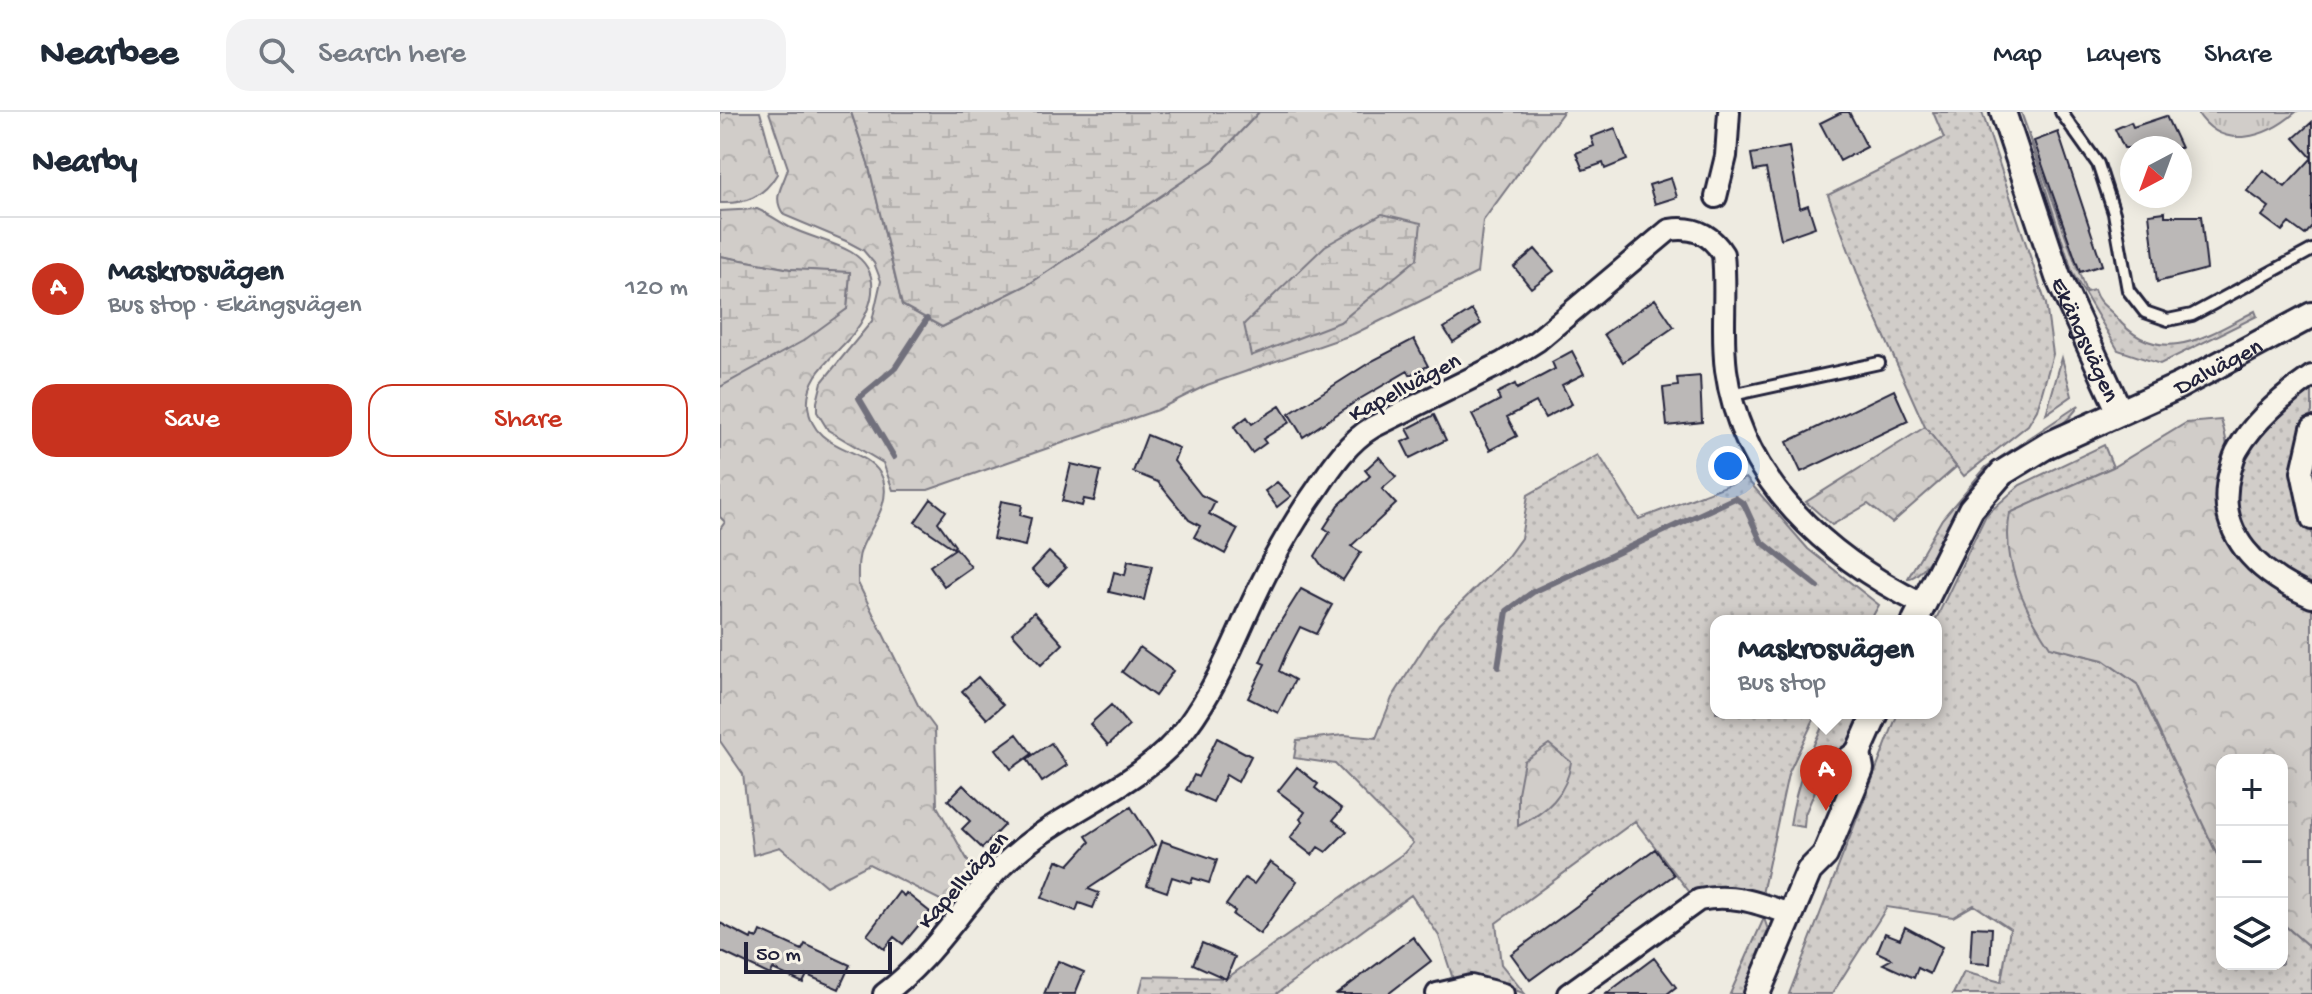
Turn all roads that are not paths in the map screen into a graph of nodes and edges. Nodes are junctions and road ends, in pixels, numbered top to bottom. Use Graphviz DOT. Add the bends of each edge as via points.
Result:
graph roads {
  1 [pos="1729,112"];
  2 [pos="2003,112"];
  3 [pos="2061,112"];
  4 [pos="1716,197"];
  5 [pos="2312,250"];
  6 [pos="2312,315"];
  7 [pos="1879,363"];
  8 [pos="2312,376"];
  9 [pos="1732,395"];
  10 [pos="2119,410"];
  11 [pos="2312,428"];
  12 [pos="2312,519"];
  13 [pos="2312,597"];
  14 [pos="1918,613"];
  15 [pos="1873,719"];
  16 [pos="1790,914"];
  17 [pos="884,994"];
  18 [pos="1437,994"];
  19 [pos="1503,994"];
  20 [pos="1568,994"];
  21 [pos="1757,994"];
  1 -- 4 [label="street"];
  2 -- 10 [label="street, Ekängsvägen" via="2058,277"];
  3 -- 5 [label="lane" via="2098,164 2114,213 2128,290 2145,312 2168,320 2192,315"];
  6 -- 10 [label="street, Dalvägen" via="2179,386"];
  7 -- 9 [label="lane"];
  8 -- 13 [label="street" via="2263,418 2236,450 2226,503 2241,546 2259,566"];
  9 -- 14 [label="street, Kapellvägen" via="1763,471 1807,528"];
  9 -- 17 [label="street, Kapellvägen" via="1723,341 1723,254 1700,231 1683,228 1659,236 1524,350 1369,430 1344,452 1302,510 1209,694 1182,735 1140,770 1016,853 931,953"];
  10 -- 14 [label="street, Ekängsvägen" via="2002,473 1971,509"];
  11 -- 12 [label="street" via="2302,472"];
  15 -- 16 [label="street" via="1858,753 1861,769 1825,855 1809,871"];
  16 -- 20 [label="street" via="1744,898 1699,900"];
  16 -- 21 [label="street"];
  18 -- 19 [label="street" via="1471,986"];
}
